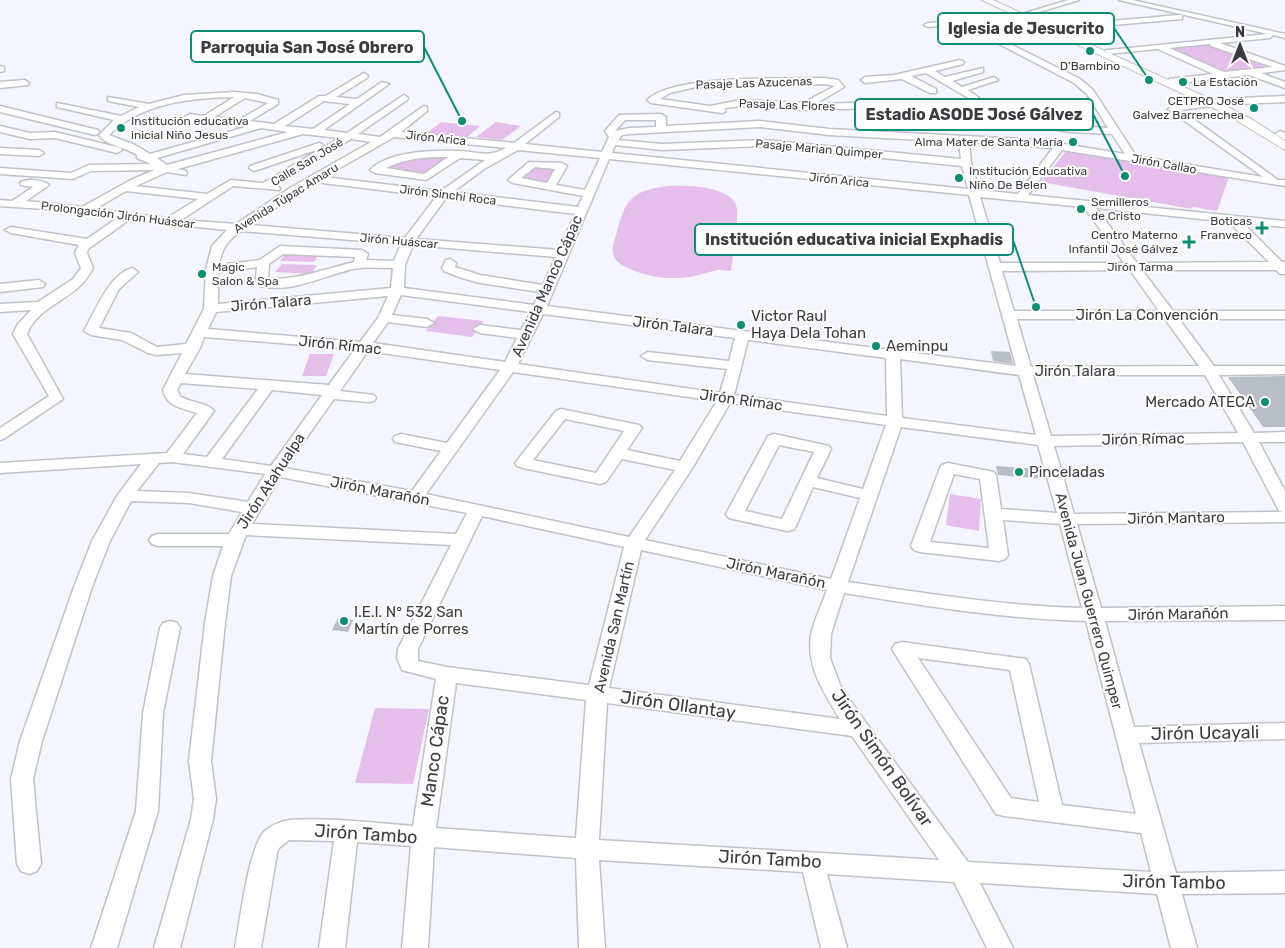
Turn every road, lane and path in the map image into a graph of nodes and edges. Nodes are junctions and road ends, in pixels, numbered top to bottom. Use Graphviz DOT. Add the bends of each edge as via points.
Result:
graph roads {
  1 [pos="986,0"];
  2 [pos="994,0"];
  3 [pos="1076,0"];
  4 [pos="1122,0"];
  5 [pos="1151,3"];
  6 [pos="1026,14"];
  7 [pos="1191,16"];
  8 [pos="928,25"];
  9 [pos="1055,28"];
  10 [pos="1270,36"];
  11 [pos="1285,36"];
  12 [pos="1285,41"];
  13 [pos="1210,42"];
  14 [pos="1159,47"];
  15 [pos="1109,52"];
  16 [pos="960,62"];
  17 [pos="1285,68"];
  18 [pos="926,69"];
  19 [pos="980,70"];
  20 [pos="1250,72"];
  21 [pos="914,73"];
  22 [pos="1223,75"];
  23 [pos="364,76"];
  24 [pos="904,76"];
  25 [pos="865,80"];
  26 [pos="944,80"];
  27 [pos="994,80"];
  28 [pos="1172,81"];
  29 [pos="25,83"];
  30 [pos="385,84"];
  31 [pos="0,85"];
  32 [pos="1285,85"];
  33 [pos="963,90"];
  34 [pos="933,91"];
  35 [pos="952,92"];
  36 [pos="865,95"];
  37 [pos="242,96"];
  38 [pos="404,98"];
  39 [pos="111,99"];
  40 [pos="326,99"];
  41 [pos="1285,99"];
  42 [pos="358,102"];
  43 [pos="1216,103"];
  44 [pos="60,104"];
  45 [pos="922,104"];
  46 [pos="894,105"];
  47 [pos="146,106"];
  48 [pos="802,107"];
  49 [pos="712,108"];
  50 [pos="0,109"];
  51 [pos="424,109"];
  52 [pos="556,115"];
  53 [pos="190,117"];
  54 [pos="335,118"];
  55 [pos="124,119"];
  56 [pos="205,120"];
  57 [pos="369,122"];
  58 [pos="239,124"];
  59 [pos="774,125"];
  60 [pos="259,126"];
  61 [pos="275,128"];
  62 [pos="0,129"];
  63 [pos="661,130"];
  64 [pos="301,131"];
  65 [pos="1115,131"];
  66 [pos="828,132"];
  67 [pos="314,133"];
  68 [pos="392,134"];
  69 [pos="104,135"];
  70 [pos="1283,136"];
  71 [pos="348,137"];
  72 [pos="435,138"];
  73 [pos="964,139"];
  74 [pos="380,140"];
  75 [pos="612,140"];
  76 [pos="86,142"];
  77 [pos="802,143"];
  78 [pos="2,146"];
  79 [pos="517,146"];
  80 [pos="1060,146"];
  81 [pos="1285,146"];
  82 [pos="40,153"];
  83 [pos="359,153"];
  84 [pos="459,154"];
  85 [pos="606,156"];
  86 [pos="737,157"];
  87 [pos="147,158"];
  88 [pos="496,158"];
  89 [pos="1132,158"];
  90 [pos="966,163"];
  91 [pos="164,168"];
  92 [pos="254,168"];
  93 [pos="0,171"];
  94 [pos="182,173"];
  95 [pos="314,179"];
  96 [pos="0,182"];
  97 [pos="1281,183"];
  98 [pos="266,186"];
  99 [pos="550,187"];
  100 [pos="124,188"];
  101 [pos="294,190"];
  102 [pos="1285,191"];
  103 [pos="974,193"];
  104 [pos="588,194"];
  105 [pos="443,195"];
  106 [pos="209,197"];
  107 [pos="1020,198"];
  108 [pos="0,203"];
  109 [pos="14,204"];
  110 [pos="1088,204"];
  111 [pos="86,210"];
  112 [pos="581,211"];
  113 [pos="126,217"];
  114 [pos="1233,220"];
  115 [pos="170,222"];
  116 [pos="1285,224"];
  117 [pos="236,228"];
  118 [pos="10,230"];
  119 [pos="88,242"];
  120 [pos="408,242"];
  121 [pos="562,254"];
  122 [pos="263,263"];
  123 [pos="450,263"];
  124 [pos="359,264"];
  125 [pos="399,265"];
  126 [pos="995,267"];
  127 [pos="1136,267"];
  128 [pos="1283,268"];
  129 [pos="212,269"];
  130 [pos="132,272"];
  131 [pos="39,284"];
  132 [pos="0,288"];
  133 [pos="547,289"];
  134 [pos="397,291"];
  135 [pos="42,306"];
  136 [pos="0,308"];
  137 [pos="540,308"];
  138 [pos="211,309"];
  139 [pos="1285,314"];
  140 [pos="1010,315"];
  141 [pos="1170,315"];
  142 [pos="384,318"];
  143 [pos="427,323"];
  144 [pos="480,329"];
  145 [pos="198,332"];
  146 [pos="526,335"];
  147 [pos="743,335"];
  148 [pos="363,346"];
  149 [pos="193,348"];
  150 [pos="893,355"];
  151 [pos="648,356"];
  152 [pos="510,366"];
  153 [pos="734,366"];
  154 [pos="1285,370"];
  155 [pos="1210,371"];
  156 [pos="1024,372"];
  157 [pos="175,378"];
  158 [pos="268,385"];
  159 [pos="331,392"];
  160 [pos="369,398"];
  161 [pos="726,398"];
  162 [pos="895,422"];
  163 [pos="0,435"];
  164 [pos="1285,437"];
  165 [pos="1249,438"];
  166 [pos="401,439"];
  167 [pos="1044,441"];
  168 [pos="451,448"];
  169 [pos="618,453"];
  170 [pos="164,457"];
  171 [pos="211,463"];
  172 [pos="685,467"];
  173 [pos="0,468"];
  174 [pos="275,471"];
  175 [pos="808,481"];
  176 [pos="868,495"];
  177 [pos="125,496"];
  178 [pos="416,497"];
  179 [pos="1285,507"];
  180 [pos="251,508"];
  181 [pos="477,510"];
  182 [pos="993,514"];
  183 [pos="1285,517"];
  184 [pos="1067,520"];
  185 [pos="236,534"];
  186 [pos="158,540"];
  187 [pos="462,540"];
  188 [pos="634,543"];
  189 [pos="837,586"];
  190 [pos="1285,613"];
  191 [pos="1093,615"];
  192 [pos="170,628"];
  193 [pos="447,674"];
  194 [pos="597,694"];
  195 [pos="858,729"];
  196 [pos="1285,731"];
  197 [pos="1126,735"];
  198 [pos="1052,813"];
  199 [pos="1151,826"];
  200 [pos="347,831"];
  201 [pos="423,838"];
  202 [pos="587,848"];
  203 [pos="812,862"];
  204 [pos="29,864"];
  205 [pos="961,871"];
  206 [pos="1285,882"];
  207 [pos="1166,884"];
  208 [pos="104,948"];
  209 [pos="167,948"];
  210 [pos="248,948"];
  211 [pos="332,948"];
  212 [pos="415,948"];
  213 [pos="592,948"];
  214 [pos="834,948"];
  215 [pos="1000,948"];
  216 [pos="1184,948"];
  1 -- 43 [label="main road"];
  2 -- 6 [label="main road"];
  3 -- 6 [label="street"];
  4 -- 5 [label="street"];
  5 -- 7 [label="street"];
  5 -- 11 [label="street"];
  6 -- 9 [label="main road"];
  7 -- 9 [label="street"];
  7 -- 10 [label="street"];
  8 -- 65 [label="street" via="962,22 1066,75 1086,87"];
  9 -- 15 [label="main road"];
  10 -- 12 [label="street"];
  10 -- 13 [label="street"];
  13 -- 14 [label="street"];
  13 -- 17 [label="street"];
  14 -- 15 [label="street"];
  14 -- 22 [label="street"];
  15 -- 28 [label="main road"];
  16 -- 18 [label="street"];
  17 -- 20 [label="street"];
  18 -- 21 [label="street"];
  18 -- 26 [label="street"];
  19 -- 26 [label="street"];
  20 -- 22 [label="street"];
  20 -- 32 [label="street"];
  21 -- 24 [label="street"];
  21 -- 35 [label="street"];
  22 -- 28 [label="street"];
  23 -- 40 [label="street"];
  24 -- 25 [label="street"];
  24 -- 34 [label="street"];
  26 -- 33 [label="street"];
  27 -- 33 [label="street"];
  28 -- 43 [label="main road"];
  29 -- 31 [label="street"];
  30 -- 42 [label="street"];
  33 -- 65 [label="street" via="975,98 966,106 966,114 998,109 1044,125"];
  36 -- 46 [label="street" via="868,103"];
  37 -- 47 [label="street" via="211,94"];
  37 -- 56 [label="street"];
  37 -- 58 [label="street" via="275,102"];
  38 -- 57 [label="street"];
  39 -- 47 [label="street"];
  40 -- 42 [label="street"];
  40 -- 61 [label="street" via="322,98"];
  41 -- 43 [label="street"];
  42 -- 54 [label="street"];
  43 -- 70 [label="main road"];
  43 -- 81 [label="main road"];
  43 -- 97 [label="street" via="1173,109"];
  44 -- 55 [label="street"];
  45 -- 46 [label="street, Pasaje Las Flores"];
  46 -- 48 [label="street, Pasaje Las Flores"];
  47 -- 55 [label="street"];
  48 -- 49 [label="street, Pasaje Las Flores" via="740,103"];
  48 -- 49 [label="street, Pasaje Las Azucenas" via="840,87 839,84 830,81 696,84 666,91 651,100"];
  49 -- 59 [label="street"];
  50 -- 69 [label="street"];
  51 -- 68 [label="street, Avenida Túpac Amaru"];
  52 -- 79 [label="street"];
  53 -- 56 [label="street"];
  54 -- 57 [label="street"];
  54 -- 67 [label="street"];
  55 -- 69 [label="street"];
  56 -- 58 [label="street"];
  57 -- 71 [label="street"];
  58 -- 60 [label="street"];
  59 -- 63 [label="street"];
  59 -- 66 [label="street, Jirón Callao"];
  60 -- 61 [label="street"];
  60 -- 87 [label="street"];
  61 -- 64 [label="street"];
  62 -- 76 [label="street"];
  63 -- 75 [label="street" via="624,131"];
  63 -- 75 [label="street, Avenida Manco Cápac" via="661,117 622,117 610,131"];
  64 -- 67 [label="street"];
  64 -- 91 [label="street"];
  65 -- 89 [label="street"];
  66 -- 73 [label="street, Jirón Callao"];
  66 -- 77 [label="street"];
  67 -- 71 [label="street"];
  68 -- 72 [label="street, Jirón Arica"];
  68 -- 74 [label="street, Avenida Túpac Amaru"];
  69 -- 76 [label="street"];
  69 -- 87 [label="street" via="132,147"];
  71 -- 74 [label="street"];
  71 -- 92 [label="street"];
  71 -- 98 [label="street, Calle San José"];
  72 -- 79 [label="street, Jirón Arica"];
  72 -- 83 [label="street"];
  73 -- 80 [label="street, Jirón Callao"];
  73 -- 90 [label="street, Avenida Juan Guerrero Quimper"];
  74 -- 83 [label="street, Avenida Túpac Amaru"];
  75 -- 85 [label="street, Avenida Manco Cápac"];
  75 -- 86 [label="street, Pasaje Marian Quimper"];
  76 -- 87 [label="street"];
  77 -- 86 [label="street, Pasaje Marian Quimper" via="764,143"];
  77 -- 90 [label="street, Pasaje Marian Quimper"];
  78 -- 82 [label="street"];
  79 -- 85 [label="street, Jirón Arica"];
  79 -- 88 [label="street, Jirón Atahualpa"];
  80 -- 89 [label="street, Jirón Callao"];
  80 -- 107 [label="street"];
  83 -- 95 [label="street, Avenida Túpac Amaru"];
  84 -- 84 [label="street" via="422,154 388,162 375,170 426,177"];
  84 -- 88 [label="street"];
  85 -- 86 [label="street, Jirón Arica"];
  85 -- 104 [label="street, Avenida Manco Cápac"];
  86 -- 103 [label="street, Jirón Arica"];
  87 -- 91 [label="street"];
  88 -- 105 [label="street, Jirón Atahualpa"];
  89 -- 97 [label="street, Jirón Callao"];
  90 -- 103 [label="street, Avenida Juan Guerrero Quimper"];
  91 -- 93 [label="street" via="89,168 73,176"];
  91 -- 94 [label="street"];
  91 -- 100 [label="street"];
  95 -- 101 [label="street, Avenida Túpac Amaru"];
  95 -- 105 [label="street, Jirón Sinchi Roca"];
  96 -- 109 [label="street" via="44,185"];
  97 -- 102 [label="street"];
  98 -- 101 [label="street"];
  98 -- 106 [label="street" via="231,183"];
  99 -- 104 [label="street"];
  100 -- 106 [label="street"];
  100 -- 111 [label="street"];
  101 -- 117 [label="street, Avenida Túpac Amaru"];
  103 -- 107 [label="street, Jirón Arica"];
  103 -- 126 [label="street, Avenida Juan Guerrero Quimper"];
  104 -- 112 [label="street, Avenida Manco Cápac"];
  105 -- 112 [label="street, Jirón Sinchi Roca"];
  105 -- 120 [label="street, Jirón Atahualpa"];
  106 -- 115 [label="street"];
  107 -- 110 [label="street, Jirón Arica"];
  108 -- 109 [label="street, Prolongación Jirón Huáscar"];
  109 -- 111 [label="street, Prolongación Jirón Huáscar"];
  110 -- 114 [label="street, Jirón Arica"];
  110 -- 127 [label="street"];
  111 -- 113 [label="street, Prolongación Jirón Huáscar"];
  112 -- 121 [label="street, Avenida Manco Cápac"];
  113 -- 115 [label="street, Prolongación Jirón Huáscar"];
  113 -- 119 [label="street"];
  114 -- 116 [label="street, Jirón Arica"];
  114 -- 128 [label="street"];
  115 -- 117 [label="street, Prolongación Jirón Huáscar"];
  117 -- 120 [label="street, Jirón Huáscar"];
  117 -- 129 [label="street, Avenida Túpac Amaru" via="218,246"];
  118 -- 119 [label="street"];
  119 -- 135 [label="street" via="81,253 87,268 77,282"];
  120 -- 121 [label="street, Jirón Huáscar"];
  120 -- 125 [label="street, Jirón Atahualpa"];
  121 -- 133 [label="street, Avenida Manco Cápac"];
  122 -- 124 [label="street" via="280,250 289,250 362,254"];
  122 -- 124 [label="street" via="262,280 270,284 301,281"];
  122 -- 129 [label="street"];
  123 -- 133 [label="street" via="448,268 457,272 504,284"];
  124 -- 125 [label="street"];
  125 -- 134 [label="street, Jirón Atahualpa"];
  126 -- 127 [label="street, Jirón Tarma"];
  126 -- 140 [label="street, Avenida Juan Guerrero Quimper"];
  127 -- 128 [label="street, Jirón Tarma"];
  127 -- 141 [label="street"];
  129 -- 138 [label="street, Avenida Túpac Amaru"];
  130 -- 149 [label="street" via="114,287 91,331 126,336 157,351"];
  131 -- 132 [label="street"];
  133 -- 137 [label="street, Avenida Manco Cápac"];
  134 -- 137 [label="street, Jirón Talara"];
  134 -- 138 [label="street, Jirón Talara"];
  134 -- 142 [label="street, Jirón Atahualpa"];
  135 -- 136 [label="street"];
  135 -- 163 [label="street" via="20,334 56,399"];
  137 -- 146 [label="street, Avenida Manco Cápac"];
  137 -- 147 [label="street, Jirón Talara"];
  138 -- 145 [label="street, Avenida Túpac Amaru"];
  139 -- 141 [label="street, Jirón La Convención"];
  140 -- 141 [label="street, Jirón La Convención"];
  140 -- 156 [label="street, Avenida Juan Guerrero Quimper"];
  141 -- 155 [label="street"];
  142 -- 143 [label="street"];
  142 -- 148 [label="street, Jirón Atahualpa"];
  144 -- 146 [label="street"];
  145 -- 148 [label="street, Jirón Rímac"];
  145 -- 149 [label="street, Avenida Túpac Amaru"];
  146 -- 152 [label="street, Avenida Manco Cápac"];
  147 -- 150 [label="street, Jirón Talara"];
  147 -- 153 [label="street, Avenida San Martín"];
  148 -- 152 [label="street, Jirón Rímac"];
  148 -- 159 [label="street, Jirón Atahualpa"];
  149 -- 157 [label="street, Avenida Túpac Amaru"];
  150 -- 156 [label="street, Jirón Talara"];
  150 -- 162 [label="street, Jirón Simón Bolívar"];
  151 -- 153 [label="street"];
  152 -- 161 [label="street, Jirón Rímac"];
  152 -- 168 [label="street, Avenida Manco Cápac"];
  153 -- 161 [label="street, Avenida San Martín"];
  154 -- 155 [label="street, Jirón Talara"];
  155 -- 156 [label="street, Jirón Talara"];
  155 -- 165 [label="street"];
  156 -- 167 [label="street, Avenida Juan Guerrero Quimper"];
  157 -- 158 [label="street"];
  157 -- 170 [label="street" via="170,390 175,401 206,412"];
  158 -- 159 [label="street"];
  158 -- 171 [label="street"];
  159 -- 160 [label="street"];
  159 -- 174 [label="street, Jirón Atahualpa"];
  161 -- 162 [label="street, Jirón Rímac"];
  161 -- 172 [label="street, Avenida San Martín"];
  162 -- 167 [label="street, Jirón Rímac"];
  162 -- 176 [label="street, Jirón Simón Bolívar"];
  164 -- 165 [label="street, Jirón Rímac"];
  165 -- 167 [label="street, Jirón Rímac"];
  165 -- 179 [label="street"];
  166 -- 168 [label="street"];
  167 -- 184 [label="street, Avenida Juan Guerrero Quimper"];
  168 -- 178 [label="street, Avenida Manco Cápac"];
  169 -- 169 [label="street" via="634,428 561,414 523,463 600,480"];
  169 -- 172 [label="street"];
  170 -- 171 [label="street, Jirón Marañón"];
  170 -- 173 [label="street, Jirón Marañón"];
  170 -- 177 [label="street"];
  171 -- 174 [label="street, Jirón Marañón"];
  172 -- 188 [label="street, Avenida San Martín"];
  174 -- 178 [label="street, Jirón Marañón"];
  174 -- 180 [label="street, Jirón Atahualpa"];
  175 -- 175 [label="street" via="787,526 734,514 774,439 823,449"];
  175 -- 176 [label="street"];
  176 -- 189 [label="street, Jirón Simón Bolívar"];
  177 -- 180 [label="street" via="189,498"];
  177 -- 204 [label="street" via="82,587 31,741 22,779"];
  178 -- 181 [label="street, Jirón Marañón"];
  180 -- 185 [label="street, Jirón Atahualpa"];
  181 -- 187 [label="street"];
  181 -- 188 [label="street, Jirón Marañón"];
  182 -- 182 [label="street" via="999,555 920,546 948,468 988,475"];
  182 -- 184 [label="street, Jirón Mantaro"];
  183 -- 184 [label="street, Jirón Mantaro"];
  184 -- 191 [label="street, Avenida Juan Guerrero Quimper"];
  185 -- 186 [label="street"];
  185 -- 187 [label="street"];
  185 -- 209 [label="street, Jirón Atahualpa" via="222,576 214,633 200,761 205,799 202,819"];
  187 -- 193 [label="street, Jirón Ollantay" via="408,649 409,665"];
  188 -- 189 [label="street, Jirón Marañón"];
  188 -- 194 [label="street, Avenida San Martín"];
  189 -- 191 [label="street, Jirón Marañón" via="967,606"];
  189 -- 195 [label="street, Jirón Simón Bolívar" via="821,634 820,658 831,687"];
  190 -- 191 [label="street, Jirón Marañón"];
  191 -- 197 [label="street, Avenida Juan Guerrero Quimper"];
  192 -- 208 [label="street" via="153,713 147,811"];
  193 -- 194 [label="street, Jirón Ollantay"];
  193 -- 201 [label="street, Manco Cápac"];
  194 -- 195 [label="street, Jirón Ollantay"];
  194 -- 202 [label="street, Avenida San Martín"];
  195 -- 205 [label="street, Jirón Simón Bolívar"];
  196 -- 197 [label="street, Jirón Ucayali"];
  197 -- 199 [label="street, Avenida Juan Guerrero Quimper"];
  198 -- 198 [label="street" via="1004,807 902,649 1019,664"];
  198 -- 199 [label="street"];
  199 -- 207 [label="street, Avenida Juan Guerrero Quimper"];
  200 -- 201 [label="street, Jirón Tambo"];
  200 -- 210 [label="street, Jirón Tambo" via="289,830 271,841 265,852"];
  200 -- 211 [label="street"];
  201 -- 202 [label="street, Jirón Tambo"];
  201 -- 212 [label="street, Manco Cápac"];
  202 -- 203 [label="street, Jirón Tambo"];
  202 -- 213 [label="street, Avenida San Martín"];
  203 -- 205 [label="street, Jirón Tambo"];
  203 -- 214 [label="street"];
  205 -- 207 [label="street, Jirón Tambo"];
  205 -- 215 [label="street, Jirón Simón Bolívar"];
  206 -- 207 [label="street, Jirón Tambo"];
  207 -- 216 [label="street, Avenida Juan Guerrero Quimper"];
}
